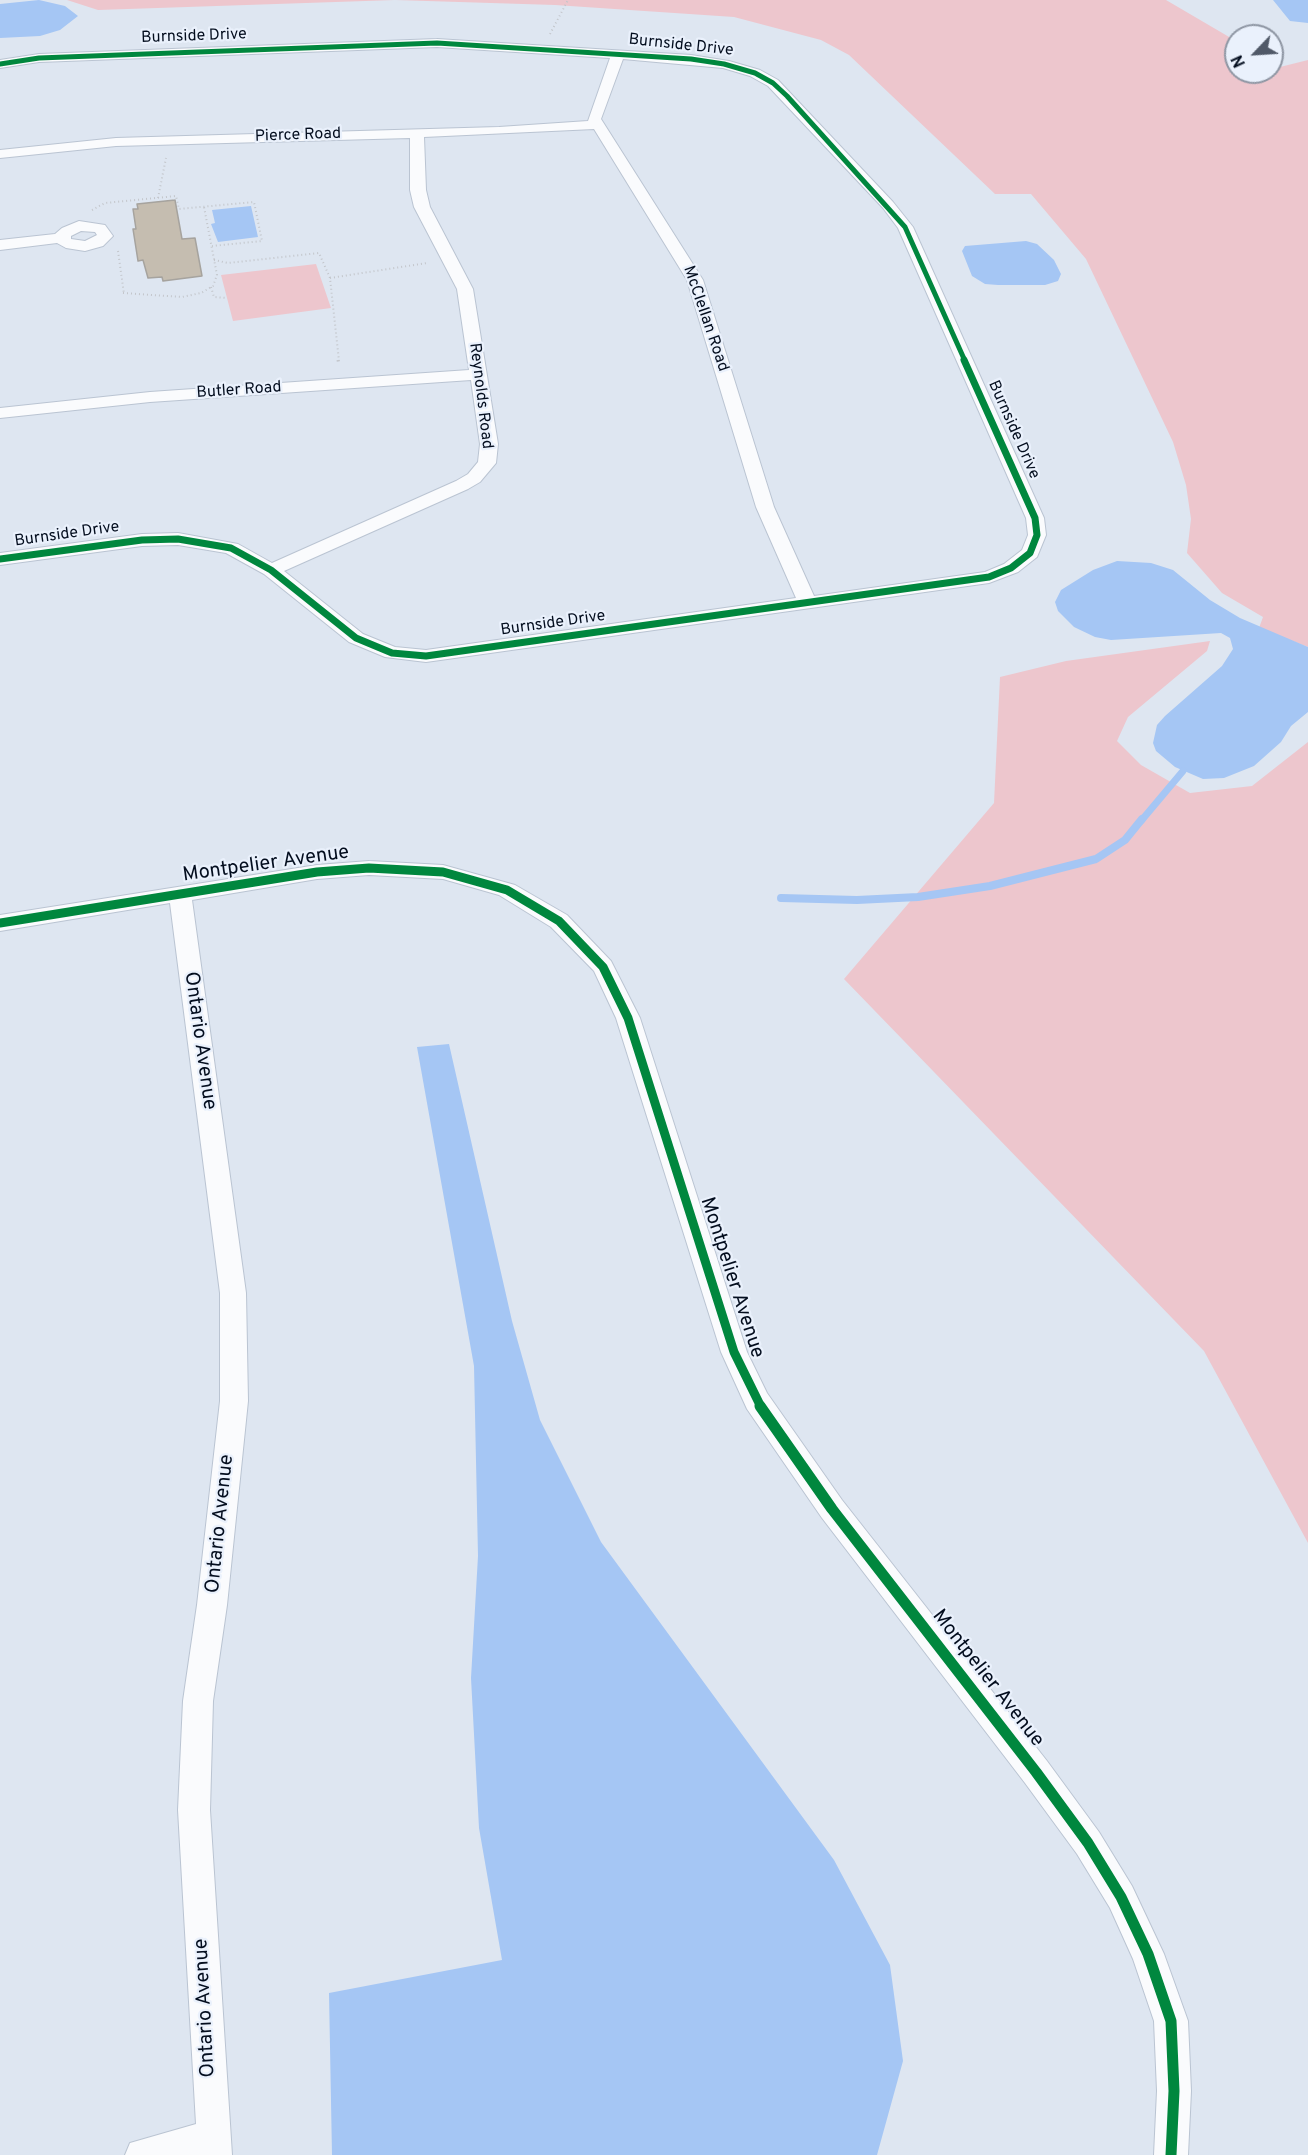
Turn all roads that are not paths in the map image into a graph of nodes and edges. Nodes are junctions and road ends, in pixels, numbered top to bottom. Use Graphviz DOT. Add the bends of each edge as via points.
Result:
graph roads {
  1 [pos="618,54"];
  2 [pos="0,64"];
  3 [pos="596,124"];
  4 [pos="417,133"];
  5 [pos="0,154"];
  6 [pos="87,226"];
  7 [pos="0,245"];
  8 [pos="479,374"];
  9 [pos="0,413"];
  10 [pos="0,559"];
  11 [pos="271,570"];
  12 [pos="807,601"];
  13 [pos="180,896"];
  14 [pos="0,922"];
  15 [pos="214,2146"];
  16 [pos="142,2155"];
  17 [pos="1171,2155"];
  1 -- 2 [label="street, Burnside Drive" via="436,43 39,58"];
  1 -- 3 [label="street" via="595,114"];
  1 -- 12 [label="street, Burnside Drive" via="709,61 745,69 767,79 888,205 915,246 1035,518 1037,535 1030,553 1011,568 989,577"];
  3 -- 4 [label="street, Pierce Road"];
  3 -- 12 [label="street, McClellan Road" via="695,280 765,507"];
  4 -- 5 [label="street, Pierce Road" via="106,143"];
  4 -- 8 [label="street, Reynolds Road" via="422,207 465,289"];
  6 -- 7 [label="street" via="104,230 105,237 91,245 78,246 62,238"];
  8 -- 9 [label="street, Butler Road" via="112,400"];
  8 -- 11 [label="street, Reynolds Road" via="489,444 487,463 474,478"];
  10 -- 11 [label="street, Burnside Drive" via="142,540 178,539 231,548"];
  11 -- 12 [label="street, Burnside Drive" via="356,638 372,647 410,655 463,652"];
  13 -- 14 [label="street, Montpelier Avenue"];
  13 -- 15 [label="street, Ontario Avenue" via="233,1293 234,1401 198,1701 194,1810"];
  13 -- 17 [label="street, Montpelier Avenue" via="317,872 369,868 443,872 507,890 559,921 603,967 628,1018 734,1352 758,1401 832,1509 1088,1843 1121,1897 1148,1954 1171,2021"];
  15 -- 16 [label="street"];
}
